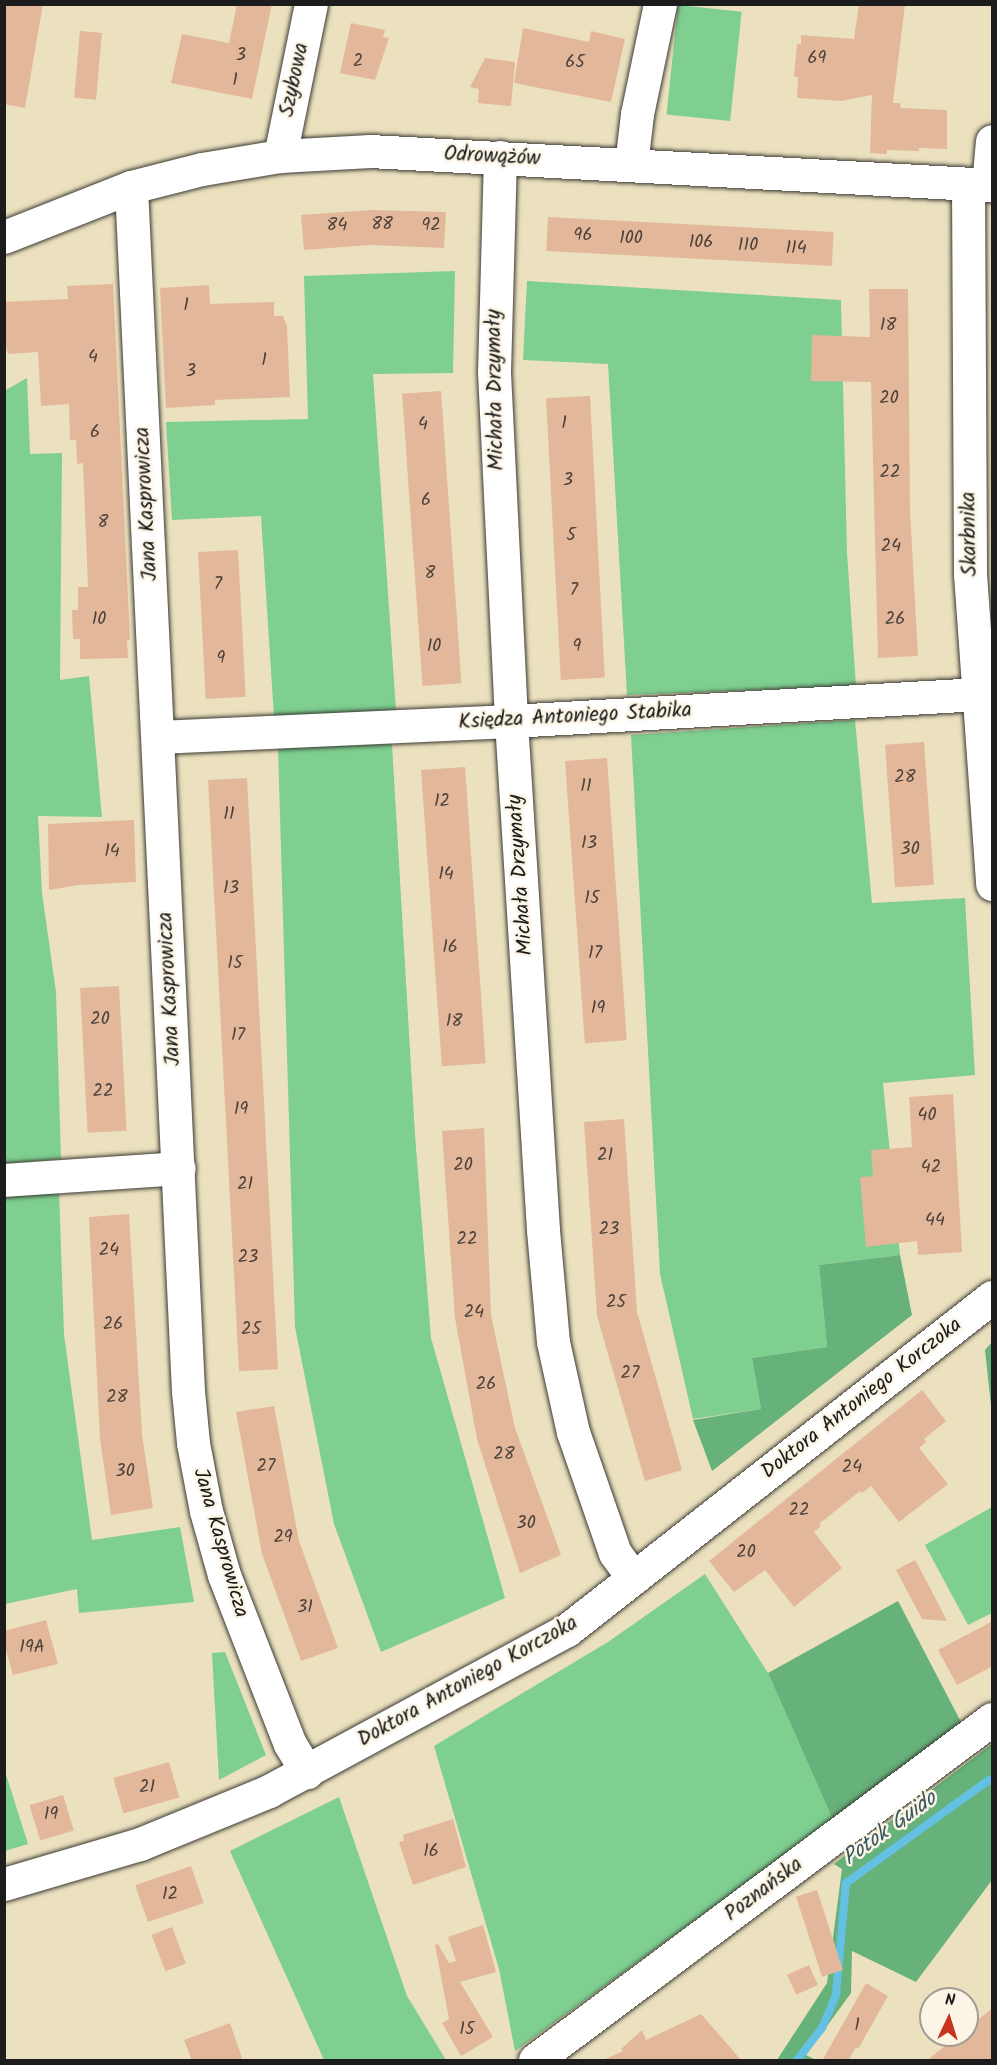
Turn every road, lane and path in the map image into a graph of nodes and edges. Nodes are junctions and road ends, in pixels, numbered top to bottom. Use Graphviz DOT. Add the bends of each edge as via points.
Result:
graph roads {
  1 [pos="311,4"];
  2 [pos="660,4"];
  3 [pos="993,141"];
  4 [pos="280,156"];
  5 [pos="500,157"];
  6 [pos="631,165"];
  7 [pos="983,185"];
  8 [pos="131,187"];
  9 [pos="7,230"];
  10 [pos="986,693"];
  11 [pos="511,721"];
  12 [pos="158,737"];
  13 [pos="993,884"];
  14 [pos="179,1168"];
  15 [pos="4,1180"];
  16 [pos="993,1297"];
  17 [pos="633,1578"];
  18 [pos="993,1719"];
  19 [pos="307,1772"];
  20 [pos="4,1884"];
  21 [pos="536,2061"];
  1 -- 4 [label="street, Szybowa"];
  2 -- 6 [label="street"];
  3 -- 7 [label="street, Skarbnika"];
  4 -- 5 [label="street, Odrowążów" via="370,152"];
  4 -- 8 [label="street, Odrowążów" via="202,169"];
  5 -- 6 [label="street, Odrowążów"];
  5 -- 11 [label="street, Michała Drzymały" via="494,372"];
  6 -- 7 [label="street, Odrowążów"];
  7 -- 10 [label="street, Skarbnika" via="970,574"];
  8 -- 9 [label="street, Odrowążów"];
  8 -- 12 [label="street, Jana Kasprowicza"];
  10 -- 11 [label="street, Księdza Antoniego Stabika"];
  10 -- 13 [label="street, Skarbnika"];
  11 -- 12 [label="street, Księdza Antoniego Stabika"];
  11 -- 17 [label="street, Michała Drzymały" via="543,1230 554,1342 573,1432 615,1553"];
  12 -- 14 [label="street, Jana Kasprowicza"];
  14 -- 15 [label="street"];
  14 -- 19 [label="street, Jana Kasprowicza" via="188,1391 206,1511 224,1575 255,1657 290,1744"];
  16 -- 17 [label="street, Doktora Antoniego Korczoka"];
  17 -- 19 [label="street, Doktora Antoniego Korczoka" via="567,1630"];
  18 -- 21 [label="street, Poznańska"];
  19 -- 20 [label="street, Doktora Antoniego Korczoka" via="140,1844"];
}
